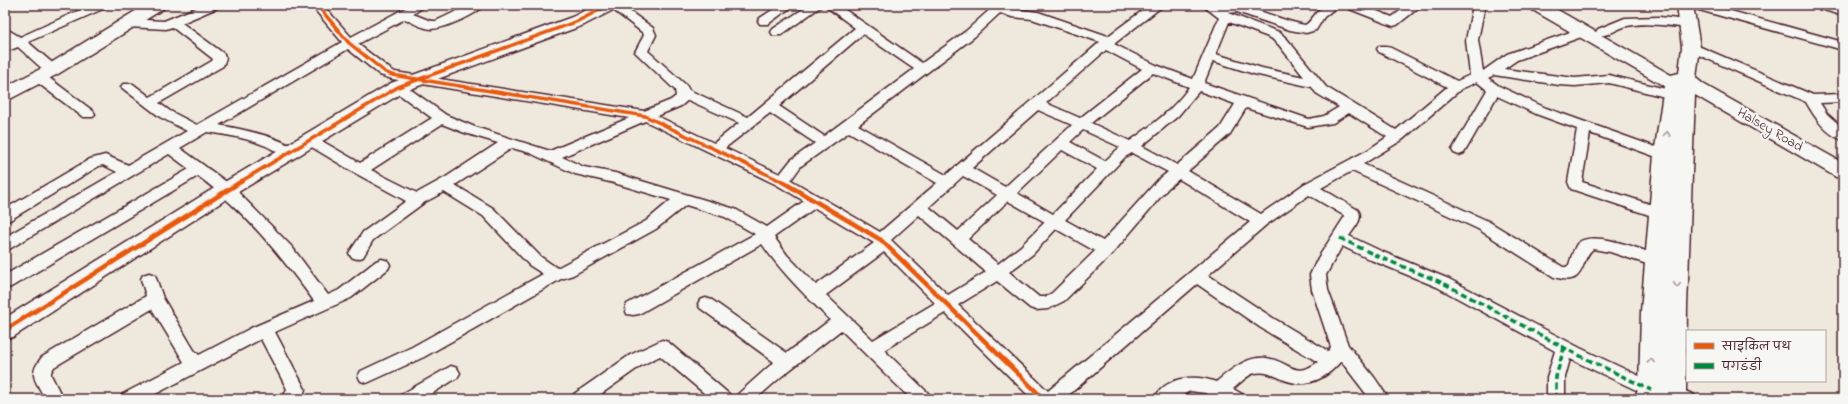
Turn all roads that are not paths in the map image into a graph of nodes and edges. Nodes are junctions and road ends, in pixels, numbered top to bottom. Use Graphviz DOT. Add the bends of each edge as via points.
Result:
graph roads {
  1 [pos="102,5"];
  2 [pos="157,5"];
  3 [pos="213,5"];
  4 [pos="317,5"];
  5 [pos="420,5"];
  6 [pos="478,5"];
  7 [pos="609,5"];
  8 [pos="613,5"];
  9 [pos="788,5"];
  10 [pos="817,5"];
  11 [pos="1158,5"];
  12 [pos="1333,5"];
  13 [pos="1351,5"];
  14 [pos="1416,5"];
  15 [pos="1479,5"];
  16 [pos="1537,5"];
  17 [pos="1555,5"];
  18 [pos="1685,5"];
  19 [pos="1696,5"];
  20 [pos="1822,5"];
  21 [pos="838,7"];
  22 [pos="1000,7"];
  23 [pos="404,10"];
  24 [pos="1217,11"];
  25 [pos="1843,12"];
  26 [pos="764,21"];
  27 [pos="127,23"];
  28 [pos="174,23"];
  29 [pos="1688,24"];
  30 [pos="862,28"];
  31 [pos="5,32"];
  32 [pos="777,32"];
  33 [pos="1583,32"];
  34 [pos="1602,32"];
  35 [pos="347,41"];
  36 [pos="20,42"];
  37 [pos="1108,43"];
  38 [pos="1843,46"];
  39 [pos="1691,47"];
  40 [pos="5,48"];
  41 [pos="1383,48"];
  42 [pos="1209,56"];
  43 [pos="1151,68"];
  44 [pos="922,69"];
  45 [pos="1493,70"];
  46 [pos="45,73"];
  47 [pos="1477,76"];
  48 [pos="417,79"];
  49 [pos="1315,84"];
  50 [pos="1196,85"];
  51 [pos="128,86"];
  52 [pos="1456,86"];
  53 [pos="398,87"];
  54 [pos="1682,87"];
  55 [pos="1494,89"];
  56 [pos="683,93"];
  57 [pos="5,94"];
  58 [pos="1843,98"];
  59 [pos="1811,99"];
  60 [pos="1243,102"];
  61 [pos="149,103"];
  62 [pos="1037,104"];
  63 [pos="770,106"];
  64 [pos="1348,108"];
  65 [pos="88,114"];
  66 [pos="645,116"];
  67 [pos="441,118"];
  68 [pos="748,122"];
  69 [pos="1081,124"];
  70 [pos="848,126"];
  71 [pos="1584,127"];
  72 [pos="201,129"];
  73 [pos="1843,135"];
  74 [pos="1397,137"];
  75 [pos="310,140"];
  76 [pos="510,142"];
  77 [pos="825,143"];
  78 [pos="1060,143"];
  79 [pos="169,147"];
  80 [pos="1132,147"];
  81 [pos="715,149"];
  82 [pos="1459,150"];
  83 [pos="290,152"];
  84 [pos="549,157"];
  85 [pos="1673,158"];
  86 [pos="1352,165"];
  87 [pos="1107,168"];
  88 [pos="962,169"];
  89 [pos="199,170"];
  90 [pos="360,170"];
  91 [pos="128,171"];
  92 [pos="1177,171"];
  93 [pos="1839,176"];
  94 [pos="782,181"];
  95 [pos="947,182"];
  96 [pos="444,185"];
  97 [pos="1309,188"];
  98 [pos="227,190"];
  99 [pos="1007,193"];
  100 [pos="683,199"];
  101 [pos="417,200"];
  102 [pos="815,200"];
  103 [pos="919,207"];
  104 [pos="5,216"];
  105 [pos="1670,217"];
  106 [pos="1055,221"];
  107 [pos="1261,222"];
  108 [pos="765,236"];
  109 [pos="1340,238"];
  110 [pos="959,239"];
  111 [pos="883,242"];
  112 [pos="5,244"];
  113 [pos="1106,250"];
  114 [pos="357,253"];
  115 [pos="1657,255"];
  116 [pos="1678,256"];
  117 [pos="382,265"];
  118 [pos="996,273"];
  119 [pos="555,275"];
  120 [pos="1197,276"];
  121 [pos="149,279"];
  122 [pos="5,283"];
  123 [pos="816,294"];
  124 [pos="155,299"];
  125 [pos="324,302"];
  126 [pos="946,303"];
  127 [pos="706,304"];
  128 [pos="634,309"];
  129 [pos="842,320"];
  130 [pos="5,330"];
  131 [pos="265,330"];
  132 [pos="1564,348"];
  133 [pos="872,349"];
  134 [pos="1335,355"];
  135 [pos="787,362"];
  136 [pos="197,364"];
  137 [pos="451,373"];
  138 [pos="367,376"];
  139 [pos="1218,391"];
  140 [pos="1648,395"];
  141 [pos="1677,397"];
  142 [pos="54,399"];
  143 [pos="129,399"];
  144 [pos="291,399"];
  145 [pos="408,399"];
  146 [pos="580,399"];
  147 [pos="723,399"];
  148 [pos="744,399"];
  149 [pos="923,399"];
  150 [pos="1044,399"];
  151 [pos="1051,399"];
  152 [pos="1163,399"];
  153 [pos="1236,399"];
  154 [pos="1380,399"];
  155 [pos="1556,399"];
  1 -- 36 [label="street"];
  2 -- 27 [label="street"];
  3 -- 28 [label="street"];
  4 -- 35 [label="street"];
  5 -- 23 [label="street"];
  6 -- 23 [label="street" via="448,21 434,25"];
  7 -- 48 [label="street" via="578,21"];
  8 -- 56 [label="street" via="650,31 641,52 681,88"];
  9 -- 26 [label="street"];
  10 -- 32 [label="street"];
  11 -- 37 [label="street"];
  12 -- 24 [label="street" via="1312,27 1306,29 1294,28 1238,8"];
  13 -- 14 [label="street" via="1393,22"];
  15 -- 47 [label="street" via="1472,40"];
  16 -- 33 [label="street"];
  17 -- 34 [label="street"];
  18 -- 29 [label="street"];
  19 -- 38 [label="street"];
  20 -- 25 [label="street"];
  21 -- 30 [label="street"];
  22 -- 37 [label="street" via="1012,14 1034,15"];
  22 -- 44 [label="street" via="970,34"];
  23 -- 35 [label="street"];
  24 -- 42 [label="street" via="1217,33"];
  24 -- 49 [label="street" via="1275,35"];
  27 -- 28 [label="street" via="160,26"];
  27 -- 46 [label="street"];
  28 -- 61 [label="street" via="220,60"];
  29 -- 34 [label="street" via="1630,21"];
  29 -- 39 [label="street"];
  30 -- 44 [label="street"];
  30 -- 63 [label="street"];
  31 -- 36 [label="street"];
  33 -- 45 [label="street" via="1512,57"];
  33 -- 54 [label="street"];
  34 -- 54 [label="street"];
  35 -- 48 [label="street" via="385,72"];
  35 -- 72 [label="street"];
  36 -- 40 [label="street"];
  36 -- 46 [label="street"];
  37 -- 43 [label="street"];
  37 -- 62 [label="street"];
  39 -- 54 [label="street"];
  39 -- 59 [label="street"];
  41 -- 52 [label="street"];
  42 -- 49 [label="street"];
  42 -- 50 [label="street"];
  43 -- 50 [label="street"];
  43 -- 69 [label="street"];
  44 -- 70 [label="street"];
  45 -- 47 [label="street"];
  45 -- 54 [label="street" via="1559,81 1609,79"];
  46 -- 57 [label="street"];
  46 -- 65 [label="street"];
  47 -- 52 [label="street"];
  47 -- 55 [label="street"];
  48 -- 53 [label="street"];
  48 -- 66 [label="street"];
  49 -- 64 [label="street"];
  50 -- 60 [label="street"];
  50 -- 80 [label="street" via="1180,107"];
  51 -- 61 [label="street"];
  52 -- 74 [label="street"];
  53 -- 67 [label="street"];
  53 -- 75 [label="street"];
  54 -- 85 [label="street"];
  54 -- 93 [label="street"];
  55 -- 71 [label="street"];
  55 -- 82 [label="street"];
  56 -- 66 [label="street" via="683,97 676,103"];
  56 -- 68 [label="street"];
  58 -- 59 [label="street"];
  59 -- 73 [label="street" via="1822,117"];
  60 -- 64 [label="street" via="1308,123 1328,120"];
  60 -- 92 [label="street" via="1225,131"];
  61 -- 72 [label="street"];
  62 -- 69 [label="street"];
  62 -- 88 [label="street"];
  63 -- 68 [label="street"];
  63 -- 77 [label="street"];
  64 -- 74 [label="street"];
  66 -- 81 [label="street"];
  66 -- 84 [label="street"];
  67 -- 76 [label="street"];
  67 -- 90 [label="street"];
  68 -- 81 [label="street"];
  69 -- 78 [label="street"];
  69 -- 80 [label="street"];
  70 -- 77 [label="street"];
  70 -- 95 [label="street"];
  71 -- 85 [label="street"];
  71 -- 105 [label="street" via="1576,184"];
  72 -- 79 [label="street"];
  72 -- 83 [label="street" via="240,133 277,144"];
  74 -- 86 [label="street"];
  75 -- 83 [label="street"];
  75 -- 90 [label="street"];
  76 -- 84 [label="street"];
  76 -- 96 [label="street"];
  77 -- 94 [label="street" via="796,163"];
  78 -- 87 [label="street"];
  78 -- 99 [label="street"];
  79 -- 89 [label="street"];
  79 -- 91 [label="street"];
  80 -- 87 [label="street" via="1120,154"];
  80 -- 92 [label="street"];
  81 -- 94 [label="street"];
  83 -- 98 [label="street"];
  84 -- 100 [label="street" via="580,171 616,178"];
  85 -- 105 [label="street"];
  86 -- 97 [label="street"];
  86 -- 115 [label="street" via="1483,224 1560,273 1567,274 1574,270 1584,248 1589,244"];
  87 -- 106 [label="street"];
  88 -- 95 [label="street"];
  88 -- 99 [label="street"];
  89 -- 98 [label="street"];
  89 -- 122 [label="street"];
  90 -- 101 [label="street"];
  91 -- 104 [label="street" via="105,160 95,162"];
  91 -- 112 [label="street"];
  92 -- 107 [label="street"];
  92 -- 113 [label="street" via="1140,209"];
  94 -- 102 [label="street"];
  95 -- 103 [label="street"];
  96 -- 101 [label="street"];
  96 -- 119 [label="street" via="488,212 535,261"];
  97 -- 107 [label="street"];
  97 -- 109 [label="street" via="1353,214"];
  98 -- 125 [label="street" via="286,250"];
  98 -- 130 [label="street"];
  99 -- 106 [label="street"];
  99 -- 110 [label="street"];
  100 -- 108 [label="street" via="730,213 753,224"];
  100 -- 119 [label="street" via="651,225"];
  101 -- 114 [label="street" via="368,236"];
  102 -- 108 [label="street"];
  102 -- 111 [label="street"];
  103 -- 110 [label="street"];
  103 -- 111 [label="street"];
  105 -- 115 [label="street"];
  105 -- 116 [label="street"];
  106 -- 113 [label="street"];
  106 -- 118 [label="street" via="1027,250"];
  107 -- 120 [label="street"];
  108 -- 123 [label="street" via="782,259"];
  108 -- 128 [label="street"];
  109 -- 132 [label="street" via="1443,284"];
  109 -- 134 [label="street" via="1318,276"];
  110 -- 118 [label="street"];
  111 -- 123 [label="street"];
  111 -- 126 [label="street"];
  113 -- 118 [label="street" via="1058,297 1041,305 1036,304"];
  115 -- 116 [label="street"];
  140 -- 115 [label="street, one-way"];
  116 -- 141 [label="street, one-way" via="1674,337"];
  117 -- 125 [label="street" via="351,290"];
  118 -- 126 [label="street"];
  119 -- 138 [label="street" via="418,352"];
  120 -- 134 [label="street" via="1267,324"];
  120 -- 151 [label="street"];
  121 -- 124 [label="street"];
  123 -- 129 [label="street"];
  124 -- 136 [label="street" via="188,355"];
  124 -- 142 [label="street" via="48,362 42,370 42,375"];
  125 -- 131 [label="street"];
  126 -- 133 [label="street"];
  126 -- 150 [label="street"];
  127 -- 135 [label="street"];
  129 -- 133 [label="street"];
  129 -- 135 [label="street"];
  131 -- 136 [label="street"];
  131 -- 144 [label="street" via="296,389"];
  132 -- 140 [label="street"];
  132 -- 155 [label="street" via="1556,377"];
  133 -- 149 [label="street"];
  134 -- 139 [label="street" via="1305,378 1271,367 1255,366 1244,371"];
  134 -- 154 [label="street" via="1368,382"];
  135 -- 148 [label="street"];
  136 -- 143 [label="street"];
  137 -- 145 [label="street"];
  139 -- 152 [label="street" via="1185,383"];
  139 -- 153 [label="street"];
  140 -- 141 [label="street"];
  146 -- 147 [label="street" via="636,360 662,347"];
}
